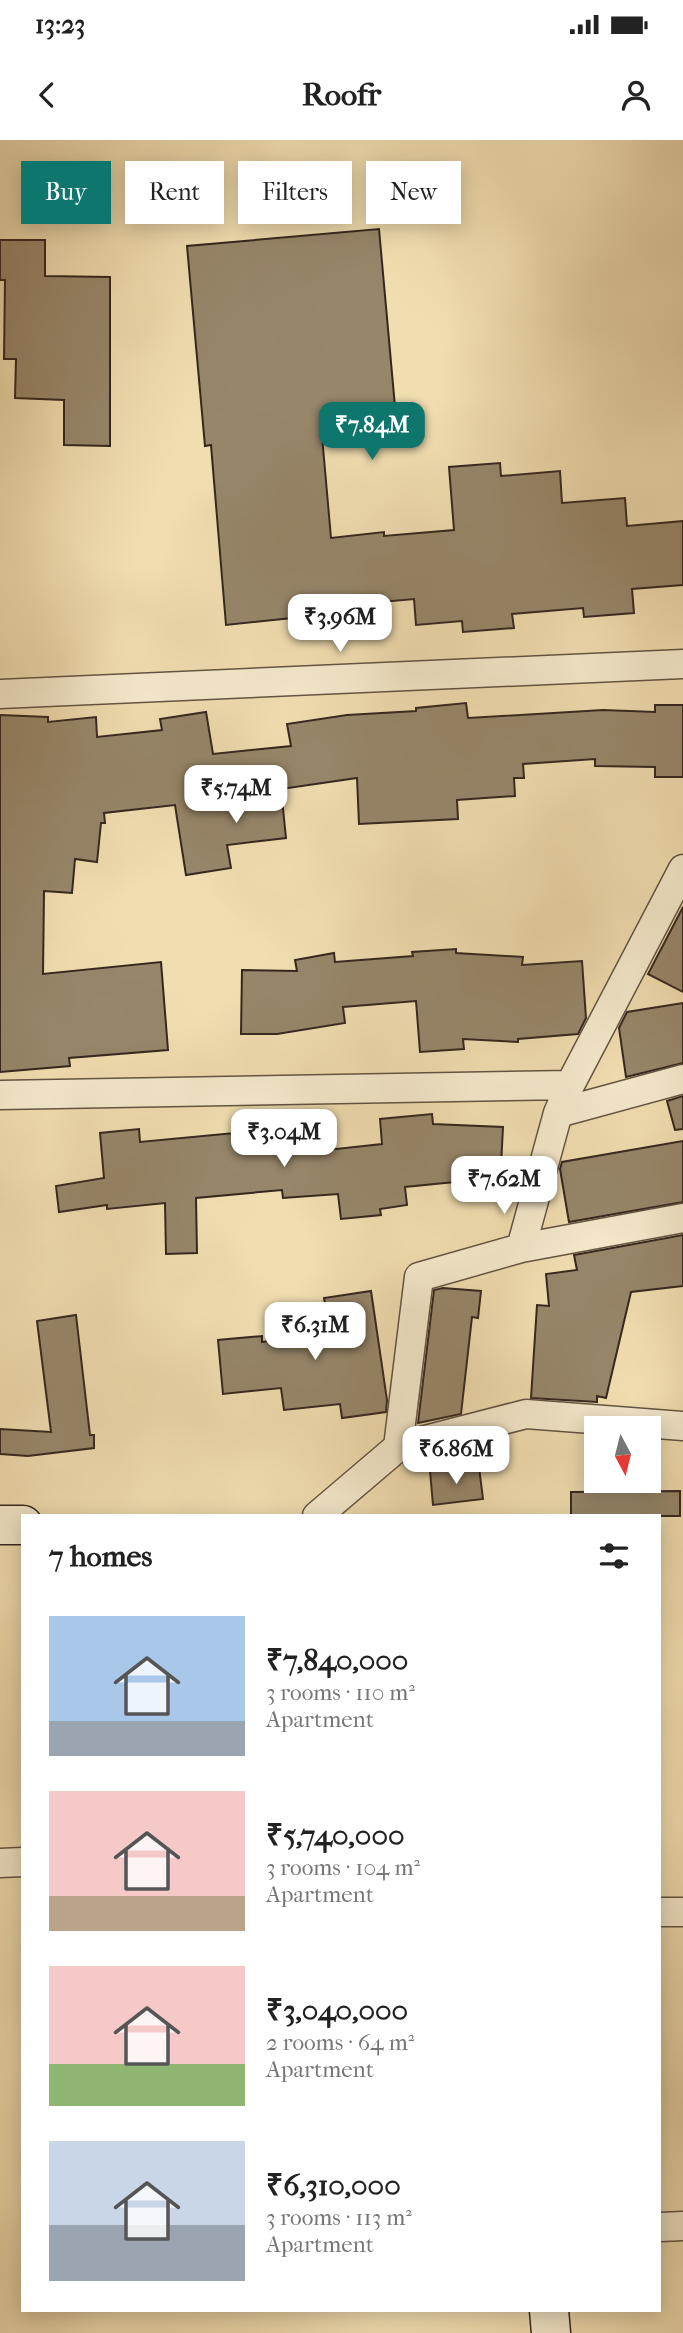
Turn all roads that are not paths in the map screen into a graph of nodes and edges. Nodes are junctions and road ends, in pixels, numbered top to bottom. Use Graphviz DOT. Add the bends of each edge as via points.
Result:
graph roads {
  1 [pos="683,664"];
  2 [pos="0,695"];
  3 [pos="683,869"];
  4 [pos="683,1079"];
  5 [pos="570,1085"];
  6 [pos="0,1095"];
  7 [pos="558,1113"];
  8 [pos="683,1218"];
  9 [pos="521,1248"];
  10 [pos="683,1426"];
  11 [pos="398,1447"];
  12 [pos="319,1514"];
  13 [pos="0,1525"];
  14 [pos="21,1525"];
  15 [pos="21,1861"];
  16 [pos="0,1863"];
  17 [pos="661,1912"];
  18 [pos="683,1912"];
  19 [pos="683,2226"];
  20 [pos="661,2227"];
  21 [pos="549,2312"];
  22 [pos="551,2333"];
  1 -- 2 [label="street"];
  3 -- 5 [label="street"];
  4 -- 7 [label="street"];
  5 -- 6 [label="street"];
  5 -- 7 [label="street"];
  7 -- 9 [label="street"];
  8 -- 9 [label="street"];
  9 -- 11 [label="street" via="419,1277"];
  10 -- 11 [label="street" via="526,1414"];
  11 -- 12 [label="street"];
  13 -- 14 [label="main road"];
  15 -- 16 [label="street"];
  17 -- 18 [label="street"];
  19 -- 20 [label="street"];
  21 -- 22 [label="main road"];
}
